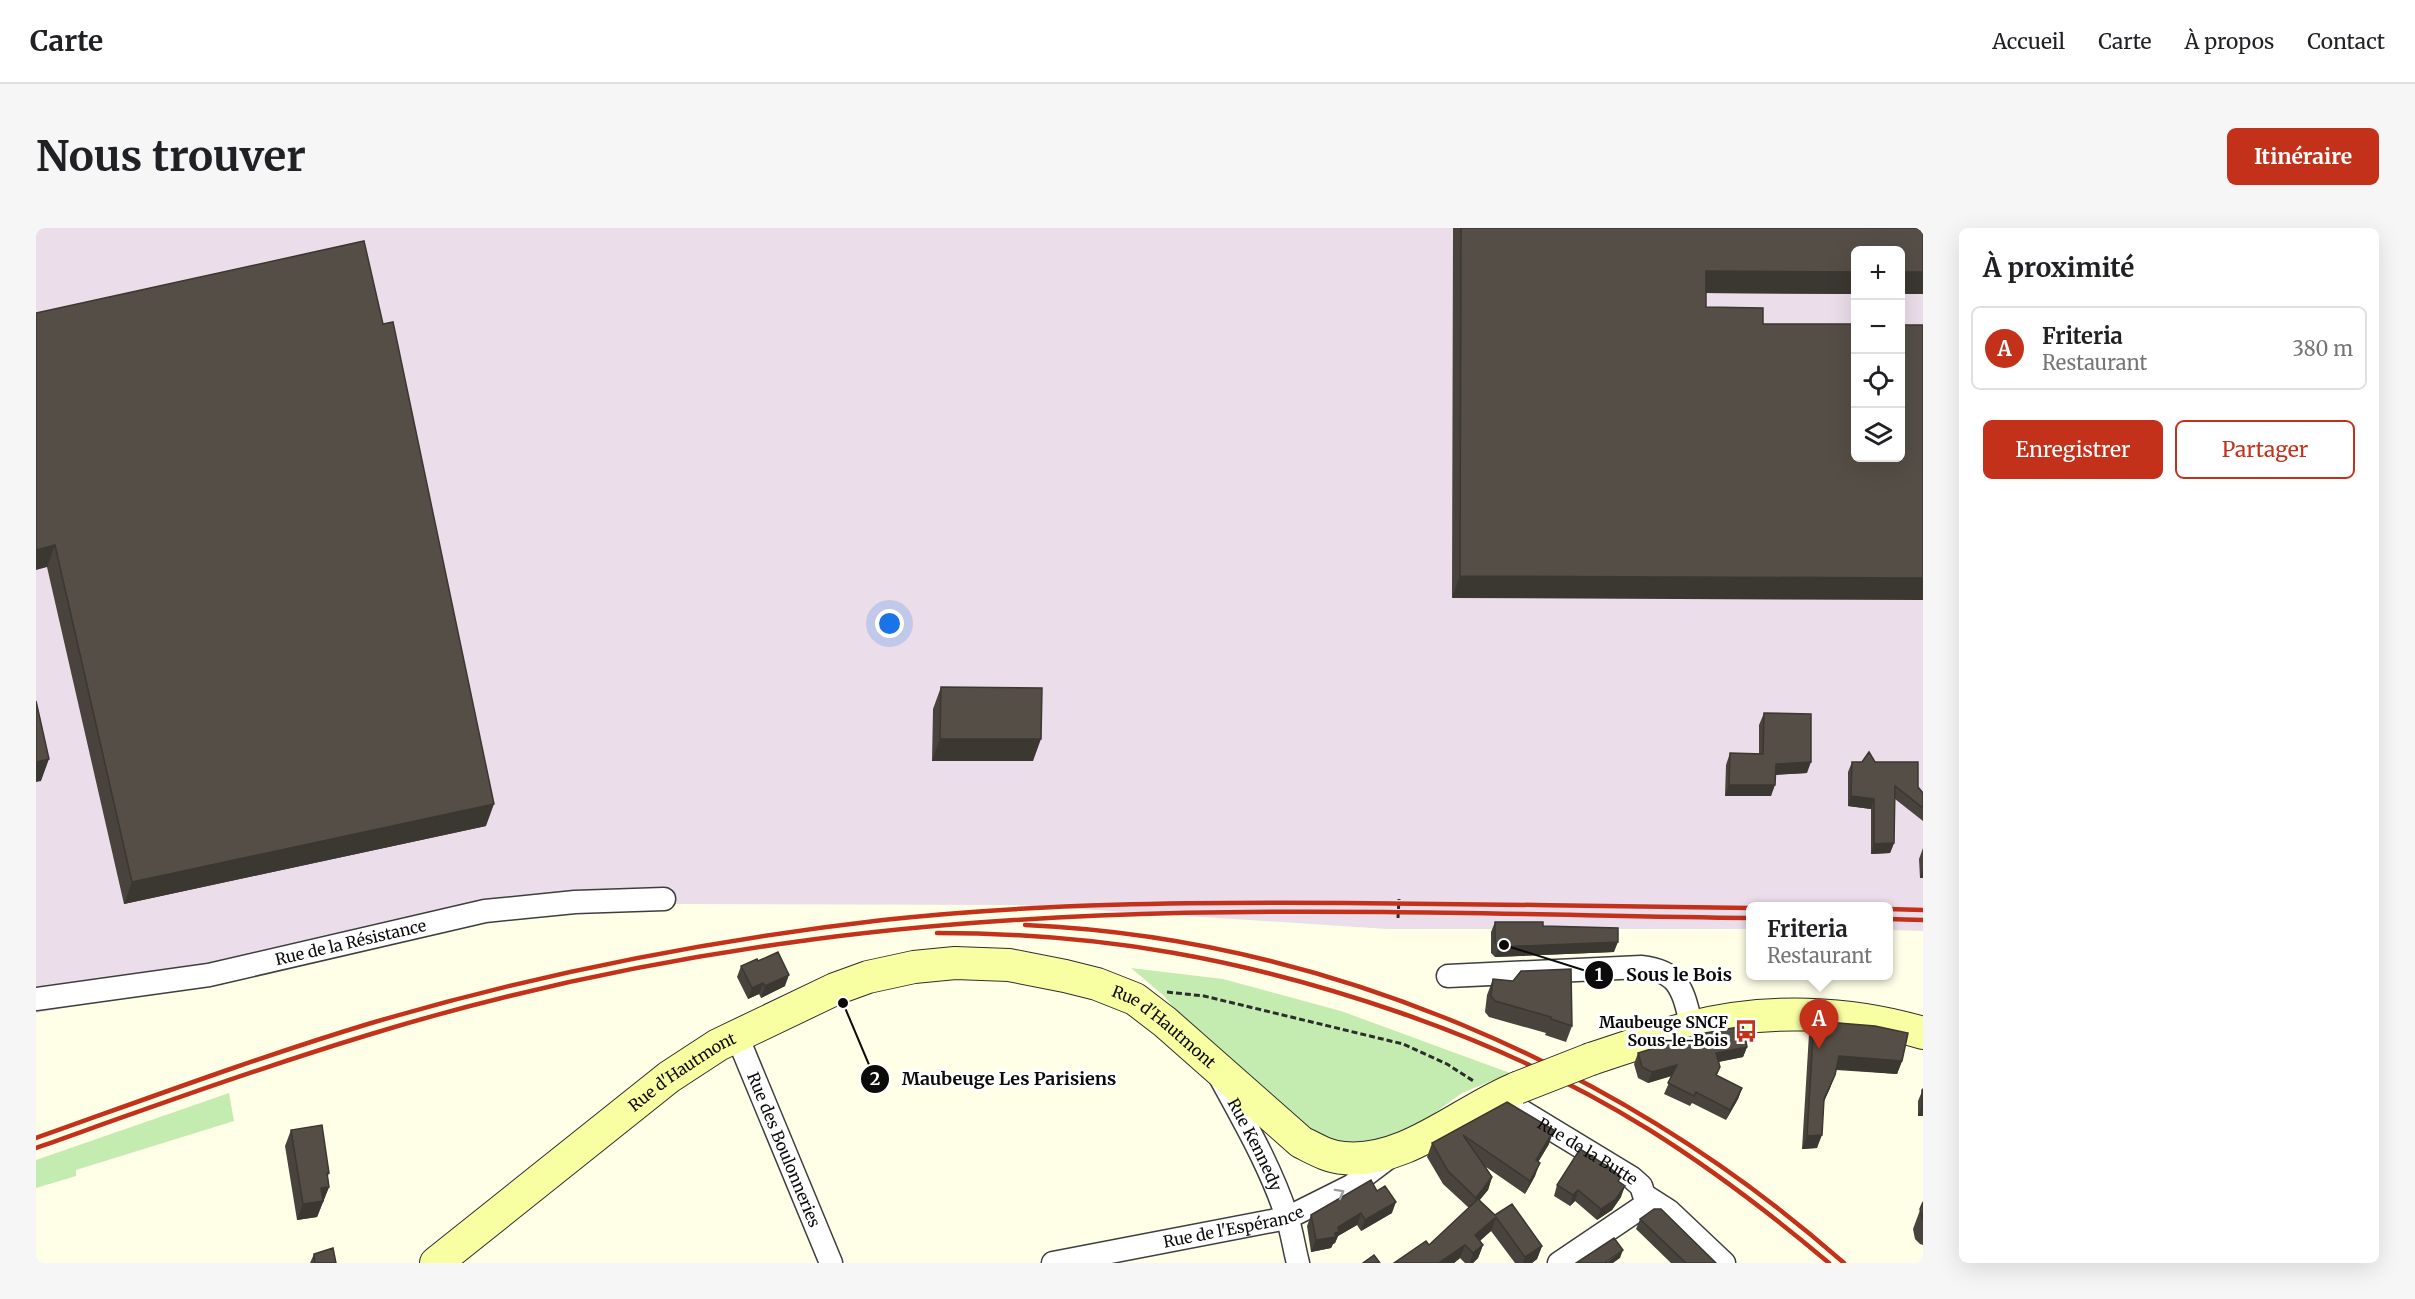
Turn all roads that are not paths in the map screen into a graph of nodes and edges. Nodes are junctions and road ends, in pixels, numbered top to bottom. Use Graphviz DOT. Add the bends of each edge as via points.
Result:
graph roads {
  1 [pos="664,899"];
  2 [pos="1448,975"];
  3 [pos="36,999"];
  4 [pos="1692,1027"];
  5 [pos="1923,1033"];
  6 [pos="737,1036"];
  7 [pos="1213,1065"];
  8 [pos="1507,1092"];
  9 [pos="1397,1152"];
  10 [pos="1649,1200"];
  11 [pos="1287,1218"];
  12 [pos="436,1263"];
  13 [pos="831,1263"];
  14 [pos="1053,1263"];
  15 [pos="1298,1263"];
  16 [pos="1559,1263"];
  17 [pos="1724,1263"];
  1 -- 3 [label="street, Rue de la Résistance" via="485,911 209,975"];
  2 -- 4 [label="street" via="1656,969 1676,980"];
  4 -- 5 [label="street, Rue d'Hautmont" via="1767,1015 1817,1015"];
  4 -- 8 [label="street, Rue d'Hautmont, bridge" via="1591,1059"];
  6 -- 7 [label="street, Rue d'Hautmont" via="835,989 892,971 979,962 1034,969 1097,984 1135,999"];
  6 -- 12 [label="street, Rue d'Hautmont" via="669,1077"];
  6 -- 13 [label="street, Rue des Boulonneries"];
  7 -- 9 [label="street, Rue d'Hautmont" via="1301,1142 1322,1153 1359,1158"];
  7 -- 11 [label="street, Rue Kennedy" via="1256,1143"];
  8 -- 9 [label="street, Rue d'Hautmont"];
  8 -- 10 [label="street, Rue de la Butte" via="1632,1178"];
  11 -- 9 [label="street, Rue de l'Espérance, one-way" via="1351,1186"];
  10 -- 16 [label="street"];
  10 -- 17 [label="street, Rue de la Butte" via="1669,1211"];
  11 -- 14 [label="street, Rue de l'Espérance"];
  11 -- 15 [label="street, Rue Kennedy"];
}
